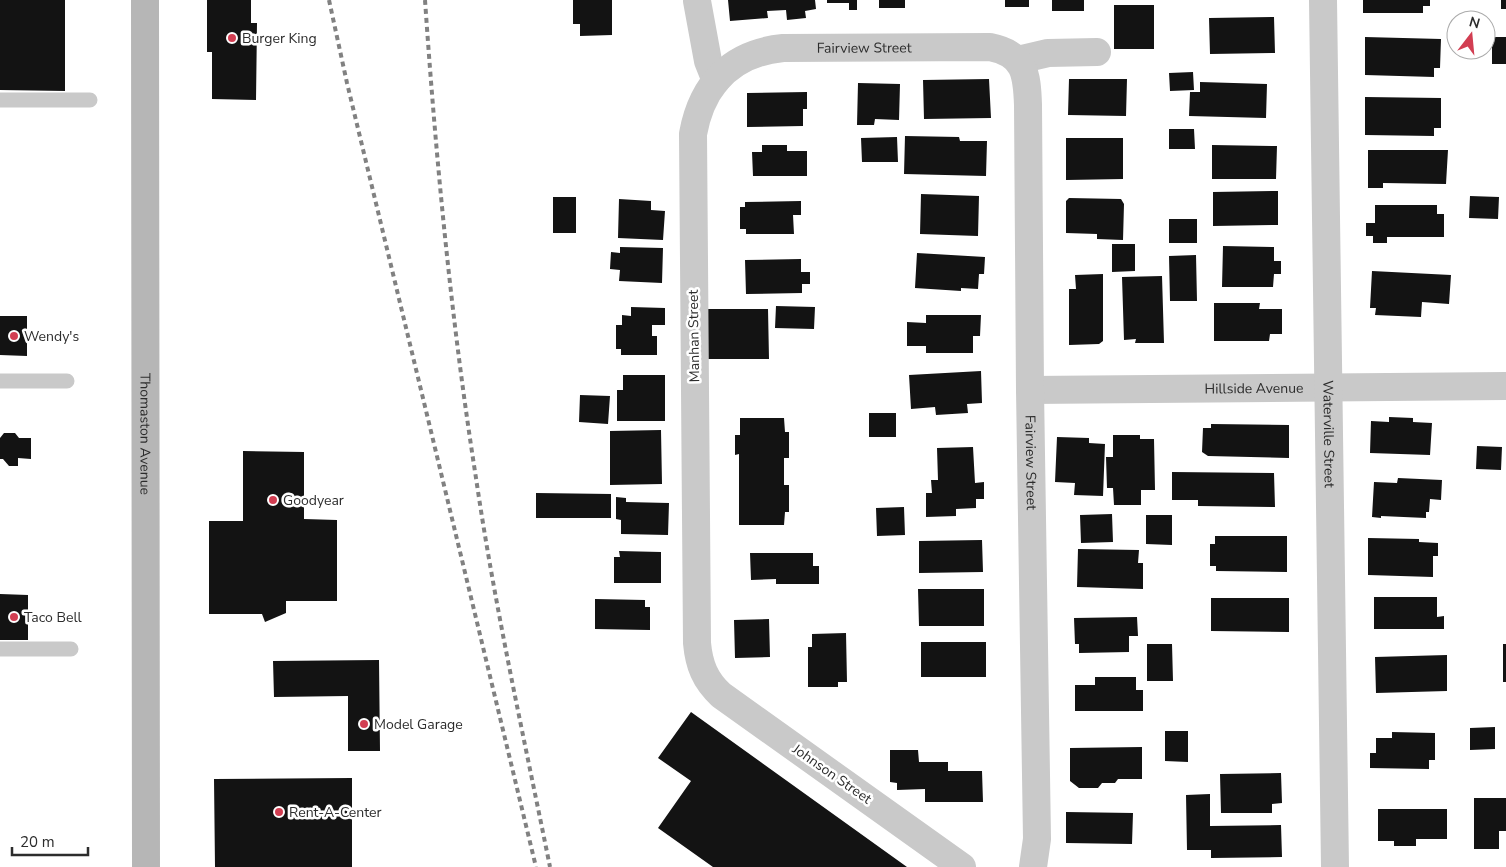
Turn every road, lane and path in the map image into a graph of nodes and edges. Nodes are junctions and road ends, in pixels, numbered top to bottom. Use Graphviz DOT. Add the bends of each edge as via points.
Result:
graph roads {
  1 [pos="145,0"];
  2 [pos="1323,0"];
  3 [pos="697,1"];
  4 [pos="1097,52"];
  5 [pos="1018,60"];
  6 [pos="716,81"];
  7 [pos="0,100"];
  8 [pos="90,100"];
  9 [pos="0,381"];
  10 [pos="67,381"];
  11 [pos="1506,386"];
  12 [pos="1328,388"];
  13 [pos="1030,390"];
  14 [pos="0,649"];
  15 [pos="71,649"];
  16 [pos="706,677"];
  17 [pos="146,867"];
  18 [pos="962,867"];
  19 [pos="1033,867"];
  20 [pos="1335,867"];
  1 -- 17 [label="main road, Thomaston Avenue"];
  2 -- 12 [label="street, Waterville Street"];
  3 -- 6 [label="street" via="708,61"];
  4 -- 5 [label="street" via="1048,53"];
  5 -- 6 [label="street, Fairview Street" via="1002,49 990,47 783,48 747,56"];
  5 -- 13 [label="street, Fairview Street" via="1026,76 1028,105"];
  6 -- 16 [label="street, Manhan Street" via="699,112 693,143 697,643"];
  7 -- 8 [label="lane"];
  9 -- 10 [label="lane"];
  11 -- 12 [label="street, Hillside Avenue"];
  12 -- 13 [label="street, Hillside Avenue"];
  12 -- 20 [label="street, Waterville Street"];
  13 -- 19 [label="street, Fairview Street" via="1037,839"];
  14 -- 15 [label="lane"];
  16 -- 18 [label="street, Johnson Street" via="712,687 733,704"];
}
